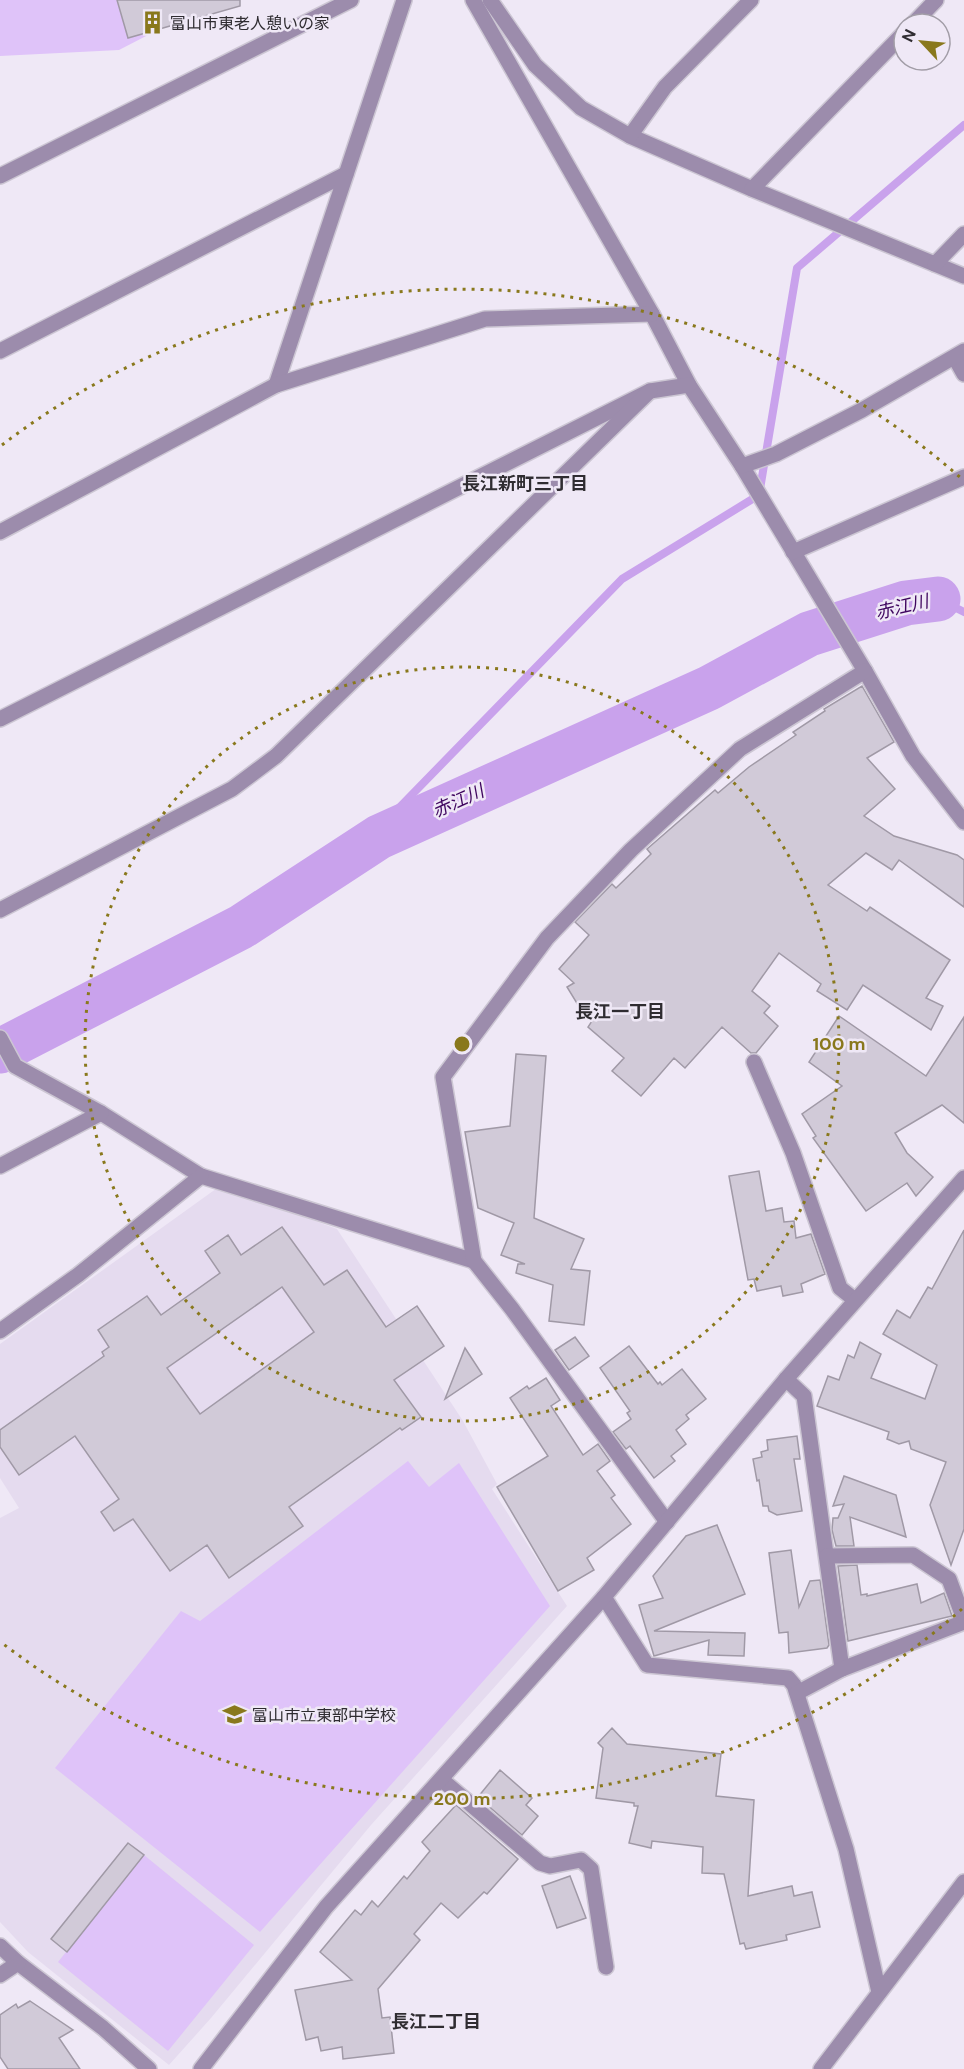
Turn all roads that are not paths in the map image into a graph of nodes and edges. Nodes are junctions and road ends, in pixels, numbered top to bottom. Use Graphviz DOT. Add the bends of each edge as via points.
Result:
graph roads {
  1 [pos="351,0"];
  2 [pos="404,0"];
  3 [pos="473,0"];
  4 [pos="490,0"];
  5 [pos="751,0"];
  6 [pos="936,0"];
  7 [pos="924,12"];
  8 [pos="892,45"];
  9 [pos="630,136"];
  10 [pos="346,174"];
  11 [pos="0,176"];
  12 [pos="752,189"];
  13 [pos="964,234"];
  14 [pos="935,264"];
  15 [pos="964,276"];
  16 [pos="652,314"];
  17 [pos="0,351"];
  18 [pos="959,354"];
  19 [pos="964,374"];
  20 [pos="276,385"];
  21 [pos="689,385"];
  22 [pos="650,391"];
  23 [pos="742,466"];
  24 [pos="964,477"];
  25 [pos="0,532"];
  26 [pos="793,552"];
  27 [pos="865,671"];
  28 [pos="0,719"];
  29 [pos="964,822"];
  30 [pos="0,910"];
  31 [pos="0,1038"];
  32 [pos="753,1062"];
  33 [pos="101,1113"];
  34 [pos="0,1166"];
  35 [pos="201,1176"];
  36 [pos="964,1178"];
  37 [pos="474,1261"];
  38 [pos="855,1300"];
  39 [pos="0,1331"];
  40 [pos="786,1379"];
  41 [pos="667,1522"];
  42 [pos="827,1556"];
  43 [pos="604,1597"];
  44 [pos="964,1621"];
  45 [pos="842,1669"];
  46 [pos="797,1693"];
  47 [pos="442,1780"];
  48 [pos="964,1882"];
  49 [pos="0,1946"];
  50 [pos="18,1963"];
  51 [pos="606,1967"];
  52 [pos="0,1975"];
  53 [pos="879,1992"];
  54 [pos="149,2069"];
  55 [pos="201,2069"];
  56 [pos="821,2069"];
  1 -- 11 [label="street"];
  2 -- 10 [label="street"];
  3 -- 16 [label="street"];
  4 -- 9 [label="street" via="535,66 581,108"];
  5 -- 9 [label="street" via="665,87"];
  6 -- 7 [label="street"];
  8 -- 12 [label="street"];
  9 -- 12 [label="street"];
  10 -- 17 [label="street"];
  10 -- 20 [label="street"];
  12 -- 14 [label="street"];
  13 -- 14 [label="street"];
  14 -- 15 [label="street"];
  16 -- 20 [label="street" via="485,319"];
  16 -- 21 [label="street"];
  18 -- 19 [label="street"];
  18 -- 23 [label="street" via="862,410 776,454"];
  20 -- 25 [label="street"];
  21 -- 22 [label="street"];
  21 -- 23 [label="street"];
  22 -- 28 [label="street"];
  22 -- 30 [label="street" via="276,756 232,789"];
  23 -- 26 [label="street"];
  24 -- 26 [label="street"];
  26 -- 27 [label="street"];
  27 -- 29 [label="street" via="913,756"];
  27 -- 37 [label="street" via="740,748 631,850 547,938 443,1077"];
  31 -- 33 [label="street" via="15,1066"];
  32 -- 38 [label="street" via="793,1153 840,1288"];
  33 -- 34 [label="street"];
  33 -- 35 [label="street"];
  35 -- 37 [label="street"];
  35 -- 39 [label="street" via="78,1275"];
  36 -- 38 [label="street"];
  37 -- 41 [label="street"];
  38 -- 40 [label="street"];
  40 -- 41 [label="street"];
  40 -- 42 [label="street" via="804,1396"];
  41 -- 43 [label="street"];
  42 -- 44 [label="street" via="912,1555 949,1579"];
  42 -- 45 [label="street"];
  43 -- 46 [label="street" via="647,1665 788,1678"];
  43 -- 47 [label="street"];
  44 -- 45 [label="street"];
  45 -- 46 [label="street"];
  46 -- 53 [label="street" via="846,1849"];
  47 -- 51 [label="street" via="540,1863 550,1866 581,1860 591,1869"];
  47 -- 55 [label="street" via="326,1907"];
  48 -- 53 [label="street"];
  49 -- 50 [label="street"];
  50 -- 52 [label="street"];
  50 -- 54 [label="street"];
  53 -- 56 [label="street"];
}
